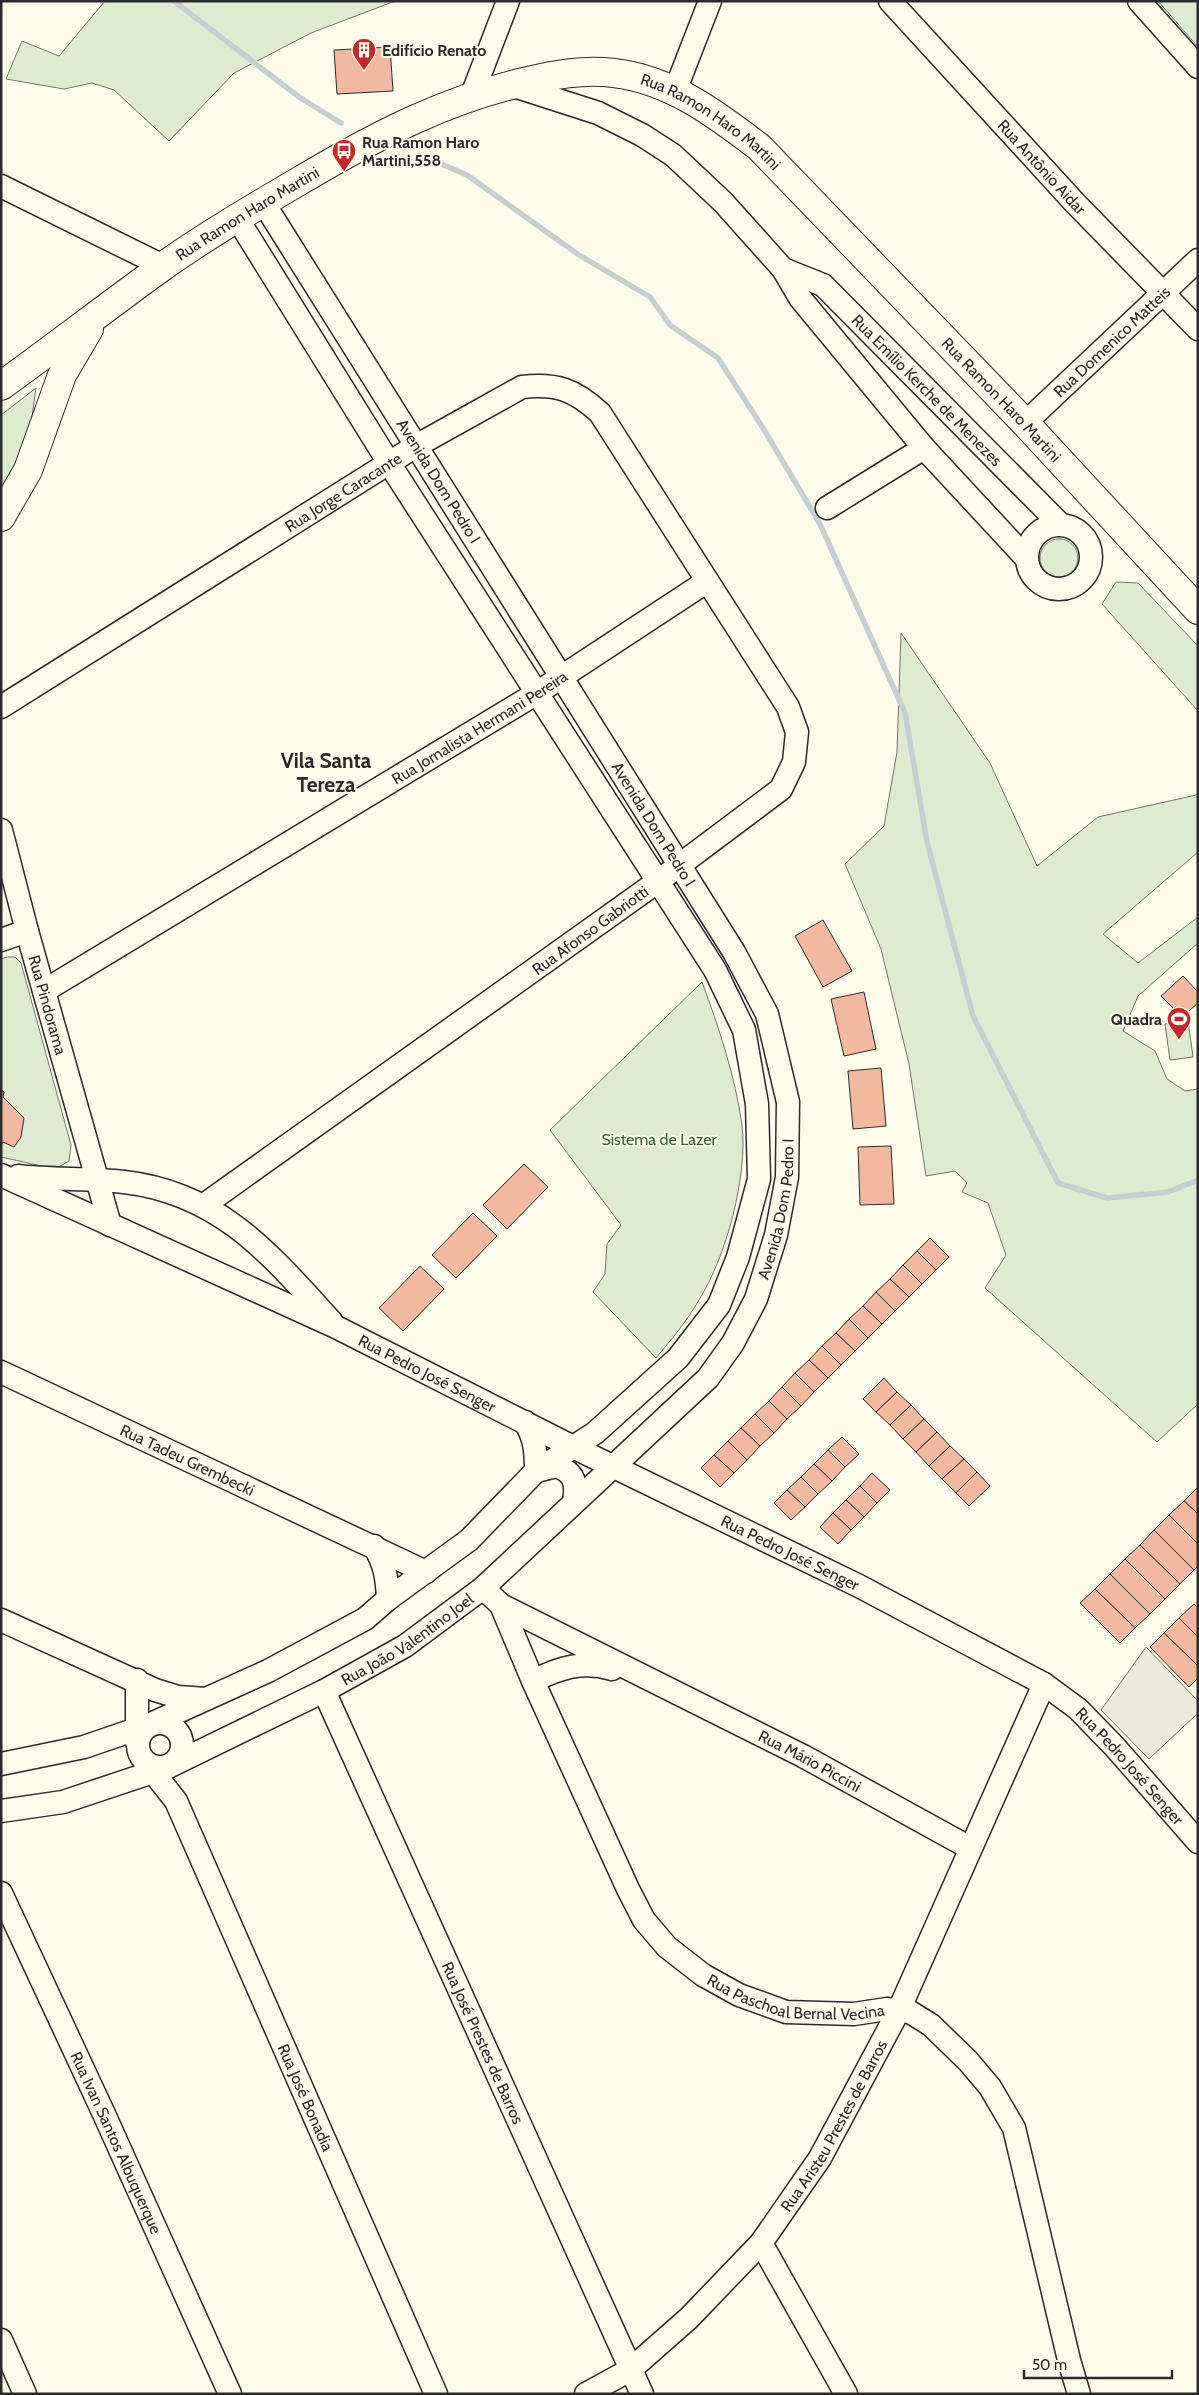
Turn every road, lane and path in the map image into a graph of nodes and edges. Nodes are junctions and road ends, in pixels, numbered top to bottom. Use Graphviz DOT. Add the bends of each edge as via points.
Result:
graph roads {
  1 [pos="508,1"];
  2 [pos="710,1"];
  3 [pos="890,1"];
  4 [pos="1139,1"];
  5 [pos="1198,67"];
  6 [pos="511,85"];
  7 [pos="675,91"];
  8 [pos="472,95"];
  9 [pos="1,186"];
  10 [pos="263,202"];
  11 [pos="237,218"];
  12 [pos="1198,260"];
  13 [pos="163,266"];
  14 [pos="783,269"];
  15 [pos="1162,292"];
  16 [pos="97,317"];
  17 [pos="1198,329"];
  18 [pos="10,380"];
  19 [pos="52,403"];
  20 [pos="1025,423"];
  21 [pos="416,446"];
  22 [pos="924,448"];
  23 [pos="389,463"];
  24 [pos="827,508"];
  25 [pos="1,517"];
  26 [pos="1061,526"];
  27 [pos="1027,559"];
  28 [pos="706,582"];
  29 [pos="1198,610"];
  30 [pos="563,677"];
  31 [pos="536,693"];
  32 [pos="1,707"];
  33 [pos="1,830"];
  34 [pos="680,864"];
  35 [pos="657,882"];
  36 [pos="27,931"];
  37 [pos="1,940"];
  38 [pos="44,991"];
  39 [pos="1,1174"];
  40 [pos="96,1179"];
  41 [pos="126,1182"];
  42 [pos="204,1206"];
  43 [pos="108,1218"];
  44 [pos="271,1255"];
  45 [pos="241,1284"];
  46 [pos="336,1327"];
  47 [pos="1,1372"];
  48 [pos="525,1422"];
  49 [pos="573,1447"];
  50 [pos="614,1467"];
  51 [pos="536,1471"];
  52 [pos="574,1502"];
  53 [pos="374,1546"];
  54 [pos="426,1572"];
  55 [pos="483,1588"];
  56 [pos="388,1599"];
  57 [pos="501,1605"];
  58 [pos="1,1620"];
  59 [pos="136,1680"];
  60 [pos="648,1680"];
  61 [pos="533,1681"];
  62 [pos="1044,1684"];
  63 [pos="324,1691"];
  64 [pos="208,1699"];
  65 [pos="153,1728"];
  66 [pos="166,1762"];
  67 [pos="1,1764"];
  68 [pos="176,1801"];
  69 [pos="1,1811"];
  70 [pos="1198,1842"];
  71 [pos="970,1848"];
  72 [pos="1,1893"];
  73 [pos="899,2010"];
  74 [pos="761,2243"];
  75 [pos="1,2340"];
  76 [pos="630,2370"];
  77 [pos="25,2394"];
  78 [pos="230,2394"];
  79 [pos="436,2394"];
  80 [pos="586,2394"];
  81 [pos="642,2394"];
  82 [pos="846,2394"];
  83 [pos="1079,2394"];
  1 -- 8 [label="street"];
  2 -- 7 [label="street"];
  3 -- 15 [label="street, Rua Antônio Aidar" via="1075,203"];
  4 -- 5 [label="street"];
  6 -- 7 [label="main road, Rua Ramon Haro Martini" via="558,74 614,72"];
  6 -- 8 [label="main road, Rua Ramon Haro Martini"];
  6 -- 14 [label="street, Rua Emílio Kerche de Menezes" via="598,113 673,155 722,202"];
  7 -- 20 [label="main road, Rua Ramon Haro Martini" via="719,116 759,147"];
  8 -- 10 [label="main road, Rua Ramon Haro Martini" via="401,125"];
  9 -- 13 [label="street"];
  10 -- 11 [label="main road, Rua Ramon Haro Martini"];
  10 -- 21 [label="street, Avenida Dom Pedro I"];
  11 -- 13 [label="main road, Rua Ramon Haro Martini"];
  11 -- 23 [label="street, Avenida Dom Pedro I"];
  12 -- 15 [label="street, Rua Domenico Matteis"];
  13 -- 16 [label="main road, Rua Ramon Haro Martini"];
  14 -- 22 [label="street, Rua Emílio Kerche de Menezes" via="800,298"];
  14 -- 26 [label="street, Rua Emílio Kerche de Menezes" via="823,285"];
  15 -- 17 [label="street, Rua Antônio Aidar"];
  15 -- 20 [label="street, Rua Domenico Matteis"];
  16 -- 18 [label="main road, Rua Ramon Haro Martini"];
  16 -- 19 [label="main road, Rua Ramon Haro Martini" via="71,356"];
  18 -- 19 [label="main road" via="30,372 37,374 44,380"];
  19 -- 25 [label="main road, Rua Ramon Haro Martini" via="28,470"];
  20 -- 29 [label="main road, Rua Ramon Haro Martini"];
  21 -- 23 [label="street, Rua Jorge Caracante"];
  21 -- 28 [label="street, Rua Jorge Caracante" via="522,387 560,388 582,397 600,413"];
  21 -- 30 [label="street, Avenida Dom Pedro I"];
  22 -- 24 [label="street"];
  22 -- 27 [label="street, Rua Emílio Kerche de Menezes"];
  23 -- 31 [label="street, Avenida Dom Pedro I"];
  23 -- 32 [label="street, Rua Jorge Caracante"];
  26 -- 27 [label="street" via="1040,532 1028,548"];
  26 -- 27 [label="street" via="1080,533 1091,552 1088,573 1081,581 1072,587 1052,589 1034,578"];
  28 -- 30 [label="street, Rua Jornalista Hermani Pereira"];
  28 -- 34 [label="street, Rua Afonso Gabriotti" via="788,707 797,732 794,762 780,789"];
  30 -- 31 [label="street, Rua Jornalista Hermani Pereira"];
  30 -- 34 [label="street, Avenida Dom Pedro I"];
  31 -- 35 [label="street, Avenida Dom Pedro I"];
  31 -- 38 [label="street, Rua Jornalista Hermani Pereira"];
  33 -- 36 [label="street, Rua Pindorama"];
  34 -- 35 [label="street, Rua Afonso Gabriotti"];
  34 -- 50 [label="street, Avenida Dom Pedro I" via="734,952 767,1014 788,1102 786,1178 776,1236 764,1278 733,1343 708,1378"];
  35 -- 42 [label="street, Rua Afonso Gabriotti"];
  35 -- 49 [label="street, Avenida Dom Pedro I" via="715,970 744,1030 757,1104 760,1179 738,1257 719,1305 678,1358 594,1433"];
  36 -- 37 [label="street"];
  36 -- 38 [label="street, Rua Pindorama"];
  38 -- 40 [label="street, Rua Pindorama"];
  39 -- 40 [label="street, Rua Pedro José Senger" via="39,1179"];
  39 -- 43 [label="street, Rua Pedro José Senger"];
  40 -- 41 [label="street, Rua Pedro José Senger"];
  40 -- 43 [label="street, Rua Pindorama"];
  41 -- 42 [label="street, Rua Pedro José Senger" via="163,1190"];
  41 -- 43 [label="street" via="109,1200"];
  42 -- 44 [label="street, Rua Pedro José Senger" via="240,1228"];
  43 -- 45 [label="street, Rua Pedro José Senger"];
  44 -- 45 [label="street" via="269,1272 263,1281 250,1286"];
  44 -- 46 [label="street, Rua Pedro José Senger"];
  45 -- 46 [label="street, Rua Pedro José Senger"];
  46 -- 48 [label="street, Rua Pedro José Senger"];
  47 -- 53 [label="street, Rua Tadeu Grembecki"];
  48 -- 49 [label="street, Rua Pedro José Senger"];
  48 -- 51 [label="street" via="536,1447"];
  49 -- 50 [label="street, Rua Pedro José Senger"];
  49 -- 51 [label="street"];
  50 -- 52 [label="street, Rua João Valentino Joel"];
  50 -- 62 [label="street, Rua Pedro José Senger" via="859,1586"];
  51 -- 52 [label="street" via="556,1466 570,1474 575,1481"];
  51 -- 54 [label="street" via="469,1540"];
  52 -- 55 [label="street, Rua João Valentino Joel"];
  53 -- 54 [label="street, Rua Tadeu Grembecki"];
  53 -- 56 [label="street" via="384,1562"];
  54 -- 56 [label="street"];
  55 -- 57 [label="street, Rua Paschoal Bernal Vecina"];
  55 -- 63 [label="street, Rua João Valentino Joel" via="405,1646"];
  56 -- 64 [label="street" via="365,1619"];
  57 -- 60 [label="street, Rua Mário Piccini"];
  57 -- 61 [label="street, Rua Paschoal Bernal Vecina"];
  58 -- 59 [label="street"];
  59 -- 64 [label="street" via="166,1694"];
  59 -- 65 [label="street"];
  59 -- 65 [label="street"];
  60 -- 61 [label="street, Rua Mário Piccini" via="607,1667 582,1664 557,1669"];
  60 -- 71 [label="street, Rua Mário Piccini" via="803,1756"];
  61 -- 73 [label="street, Rua Paschoal Bernal Vecina" via="628,1889 644,1920 667,1947 703,1975 739,1995 786,2012 854,2014"];
  62 -- 70 [label="street, Rua Pedro José Senger" via="1078,1709"];
  62 -- 71 [label="street, Rua Aristeu Prestes de Barros"];
  63 -- 66 [label="street, Rua João Valentino Joel"];
  63 -- 76 [label="street, Rua José Prestes de Barros"];
  64 -- 65 [label="street"];
  65 -- 66 [label="street" via="181,1737"];
  65 -- 66 [label="street" via="138,1754"];
  65 -- 67 [label="street" via="84,1747"];
  66 -- 68 [label="street"];
  66 -- 68 [label="street, Rua José Bonadia"];
  66 -- 69 [label="street, Rua João Valentino Joel" via="63,1802"];
  68 -- 79 [label="street, Rua José Bonadia"];
  71 -- 73 [label="street, Rua Aristeu Prestes de Barros"];
  72 -- 78 [label="street, Rua Ivan Santos Albuquerque"];
  73 -- 74 [label="street, Rua Aristeu Prestes de Barros" via="820,2158"];
  73 -- 83 [label="street, Rua Paschoal Bernal Vecina" via="910,2012 931,2025 968,2061 990,2087 1014,2128"];
  74 -- 76 [label="street, Rua Aristeu Prestes de Barros" via="689,2318"];
  74 -- 82 [label="street"];
  75 -- 77 [label="street"];
  76 -- 80 [label="street, Rua Aristeu Prestes de Barros"];
  76 -- 81 [label="street, Rua José Prestes de Barros"];
}
